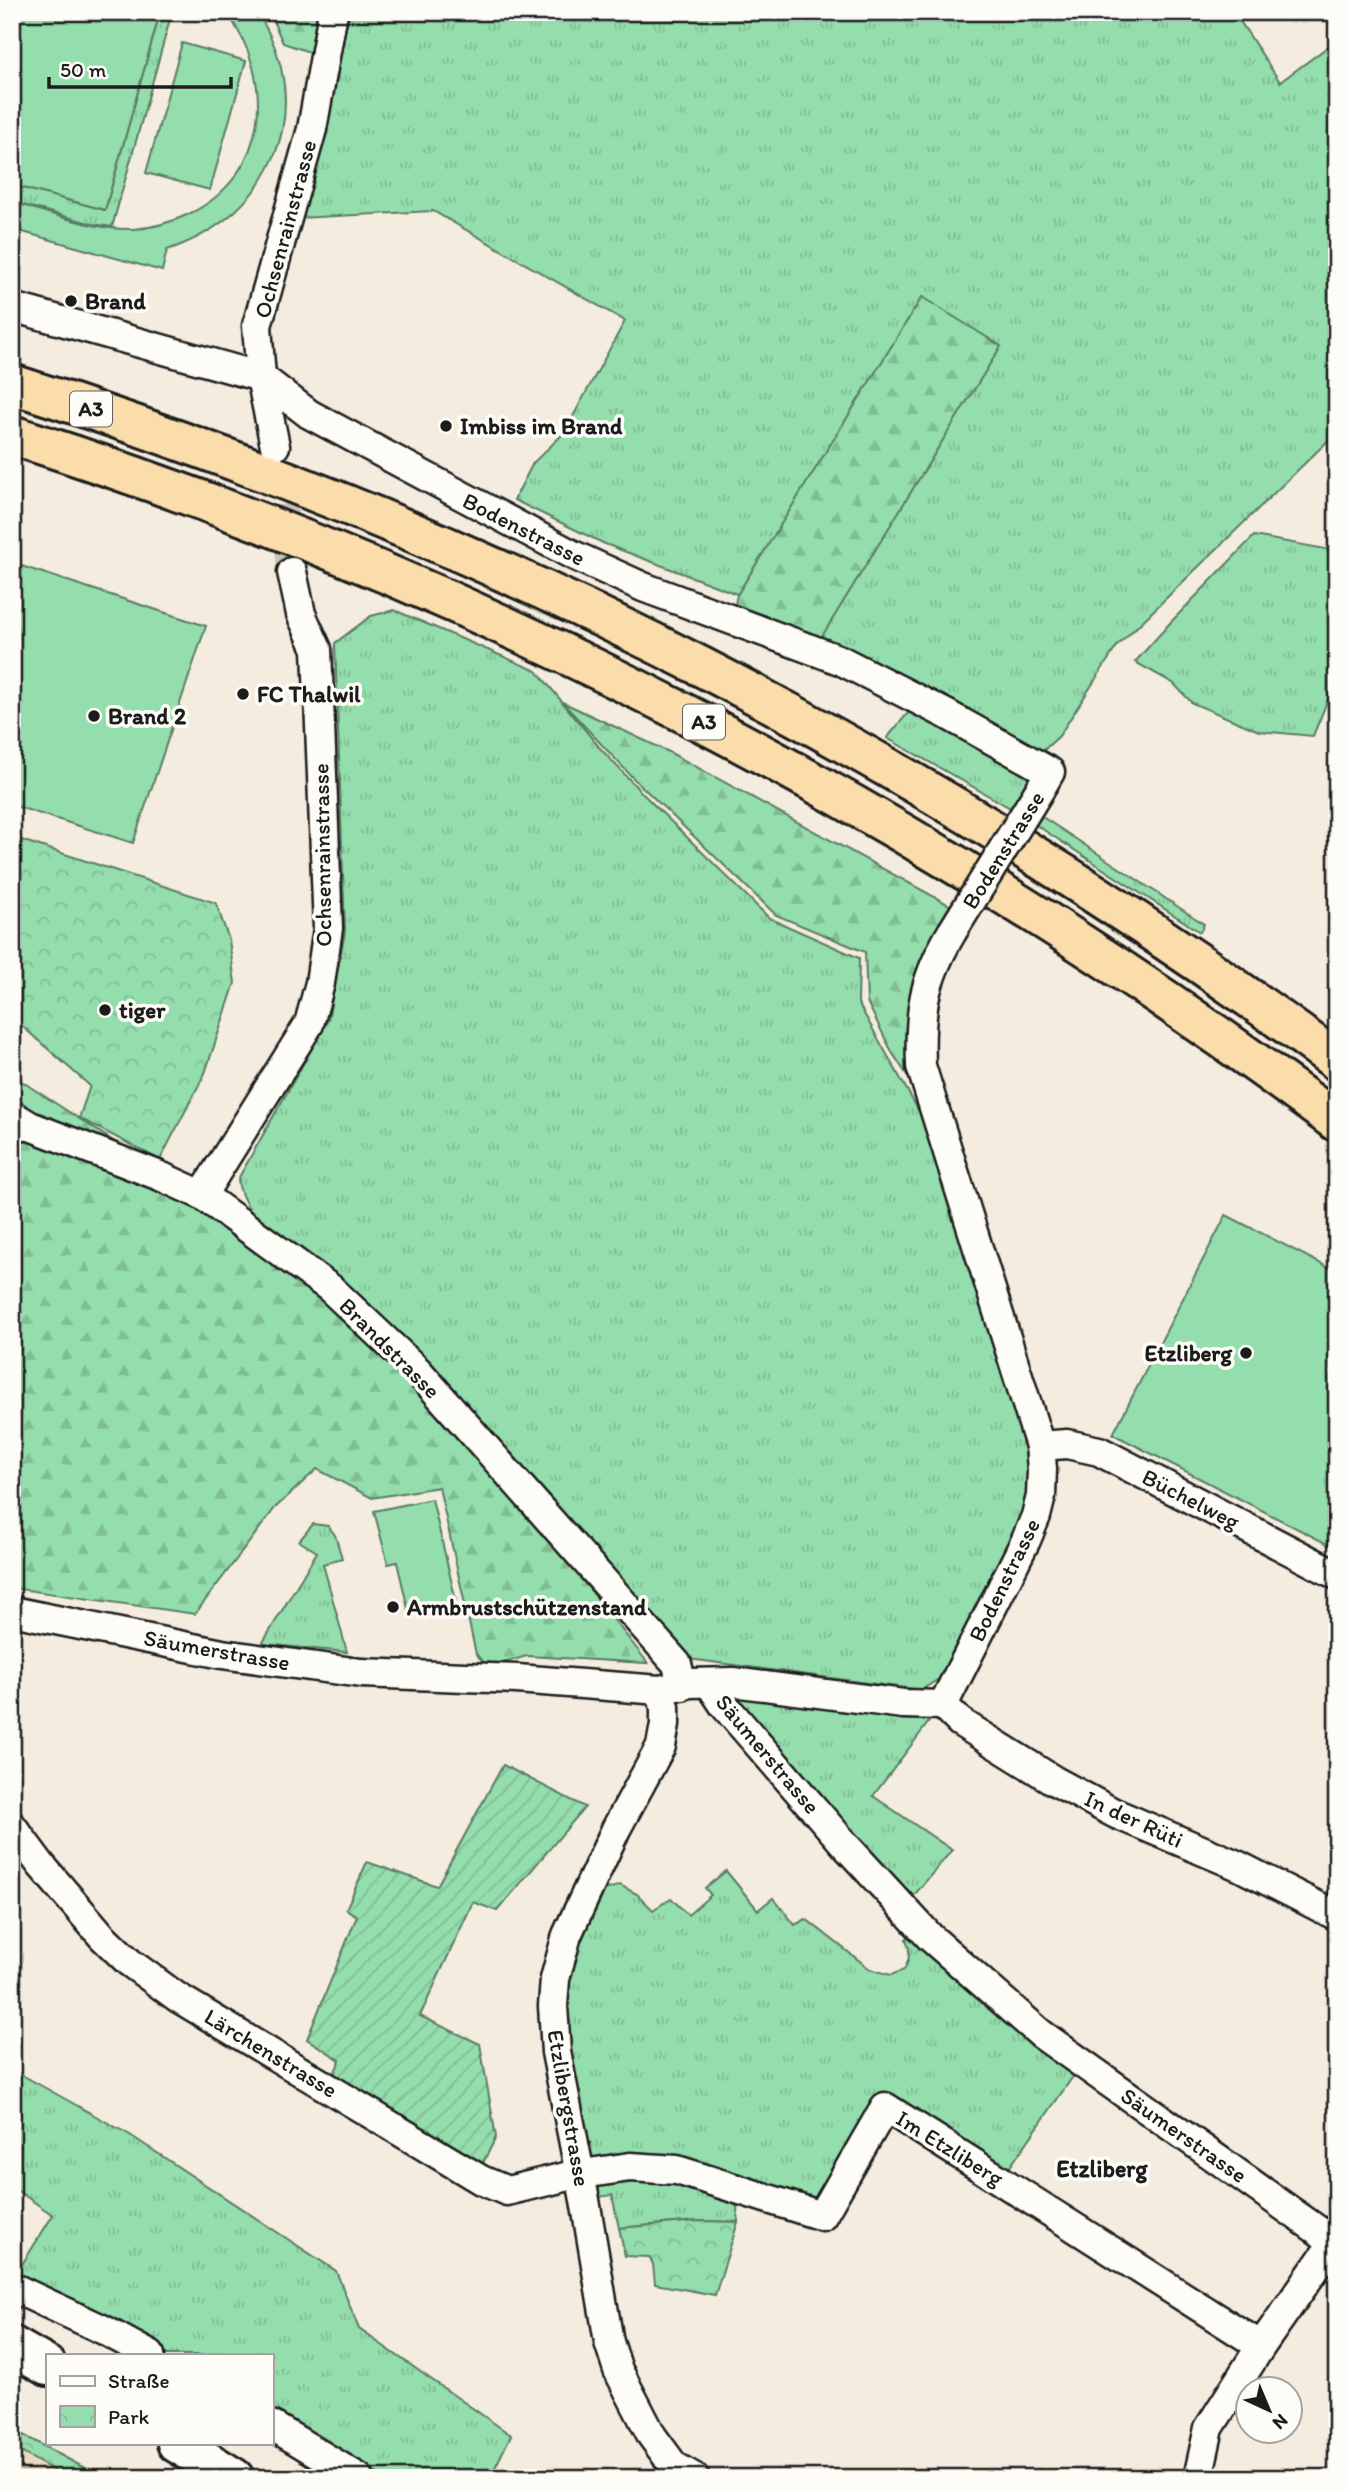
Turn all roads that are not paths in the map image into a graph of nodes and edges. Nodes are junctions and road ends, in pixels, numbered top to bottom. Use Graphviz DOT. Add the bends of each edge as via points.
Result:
graph roads {
  1 [pos="333,12"];
  2 [pos="12,307"];
  3 [pos="261,377"];
  4 [pos="12,384"];
  5 [pos="12,435"];
  6 [pos="275,446"];
  7 [pos="292,572"];
  8 [pos="1337,1061"];
  9 [pos="12,1115"];
  10 [pos="1337,1122"];
  11 [pos="202,1195"];
  12 [pos="1040,1446"];
  13 [pos="1337,1575"];
  14 [pos="12,1611"];
  15 [pos="710,1684"];
  16 [pos="671,1688"];
  17 [pos="943,1705"];
  18 [pos="12,1826"];
  19 [pos="1337,1916"];
  20 [pos="580,2175"];
  21 [pos="1335,2243"];
  22 [pos="12,2287"];
  23 [pos="12,2346"];
  24 [pos="1261,2346"];
  25 [pos="148,2354"];
  26 [pos="46,2365"];
  27 [pos="12,2367"];
  28 [pos="46,2379"];
  29 [pos="273,2426"];
  30 [pos="179,2444"];
  31 [pos="234,2478"];
  32 [pos="359,2478"];
  33 [pos="695,2478"];
  34 [pos="1198,2478"];
  1 -- 3 [label="street, Ochsenrainstrasse" via="312,130 257,326"];
  2 -- 3 [label="street, Bodenstrasse"];
  3 -- 6 [label="street, Ochsenrainstrasse"];
  3 -- 12 [label="street, Bodenstrasse, bridge" via="309,414 495,516 655,591 841,660 1050,772 937,958 920,1023 921,1066"];
  4 -- 8 [label="highway, A3" via="192,444 377,515 681,655 963,810 1119,908"];
  5 -- 10 [label="highway, A3" via="142,478 341,554 519,631 679,709 889,824 1008,896"];
  7 -- 11 [label="street, Ochsenrainstrasse" via="301,614 317,649 328,928 320,984 309,1024"];
  9 -- 11 [label="street, Brandstrasse"];
  11 -- 16 [label="street, Brandstrasse" via="330,1288 418,1371 677,1664"];
  12 -- 13 [label="street, Büchelweg" via="1067,1444 1099,1451"];
  12 -- 17 [label="street, Bodenstrasse" via="1041,1496 1036,1516"];
  14 -- 16 [label="street, Säumerstrasse" via="222,1654 361,1673"];
  15 -- 16 [label="street, Säumerstrasse"];
  15 -- 17 [label="street" via="733,1682"];
  15 -- 21 [label="street, Säumerstrasse" via="847,1847 930,1937 1041,2034"];
  16 -- 20 [label="street, Etzlibergstrasse" via="662,1746 616,1829 567,1935 555,1979 556,2052"];
  17 -- 19 [label="street, In der Rüti" via="960,1723 1114,1813 1239,1866"];
  18 -- 20 [label="street, Lärchenstrasse" via="102,1936 177,1997 481,2180 507,2190"];
  20 -- 24 [label="street, Im Etzliberg" via="630,2168 677,2170 822,2217 885,2107"];
  20 -- 33 [label="street, Etzlibergstrasse" via="618,2370 666,2457"];
  21 -- 24 [label="street"];
  22 -- 25 [label="street"];
  23 -- 26 [label="main road"];
  24 -- 34 [label="street" via="1209,2428"];
  27 -- 28 [label="main road"];
  29 -- 32 [label="street"];
  30 -- 31 [label="main road"];
}
